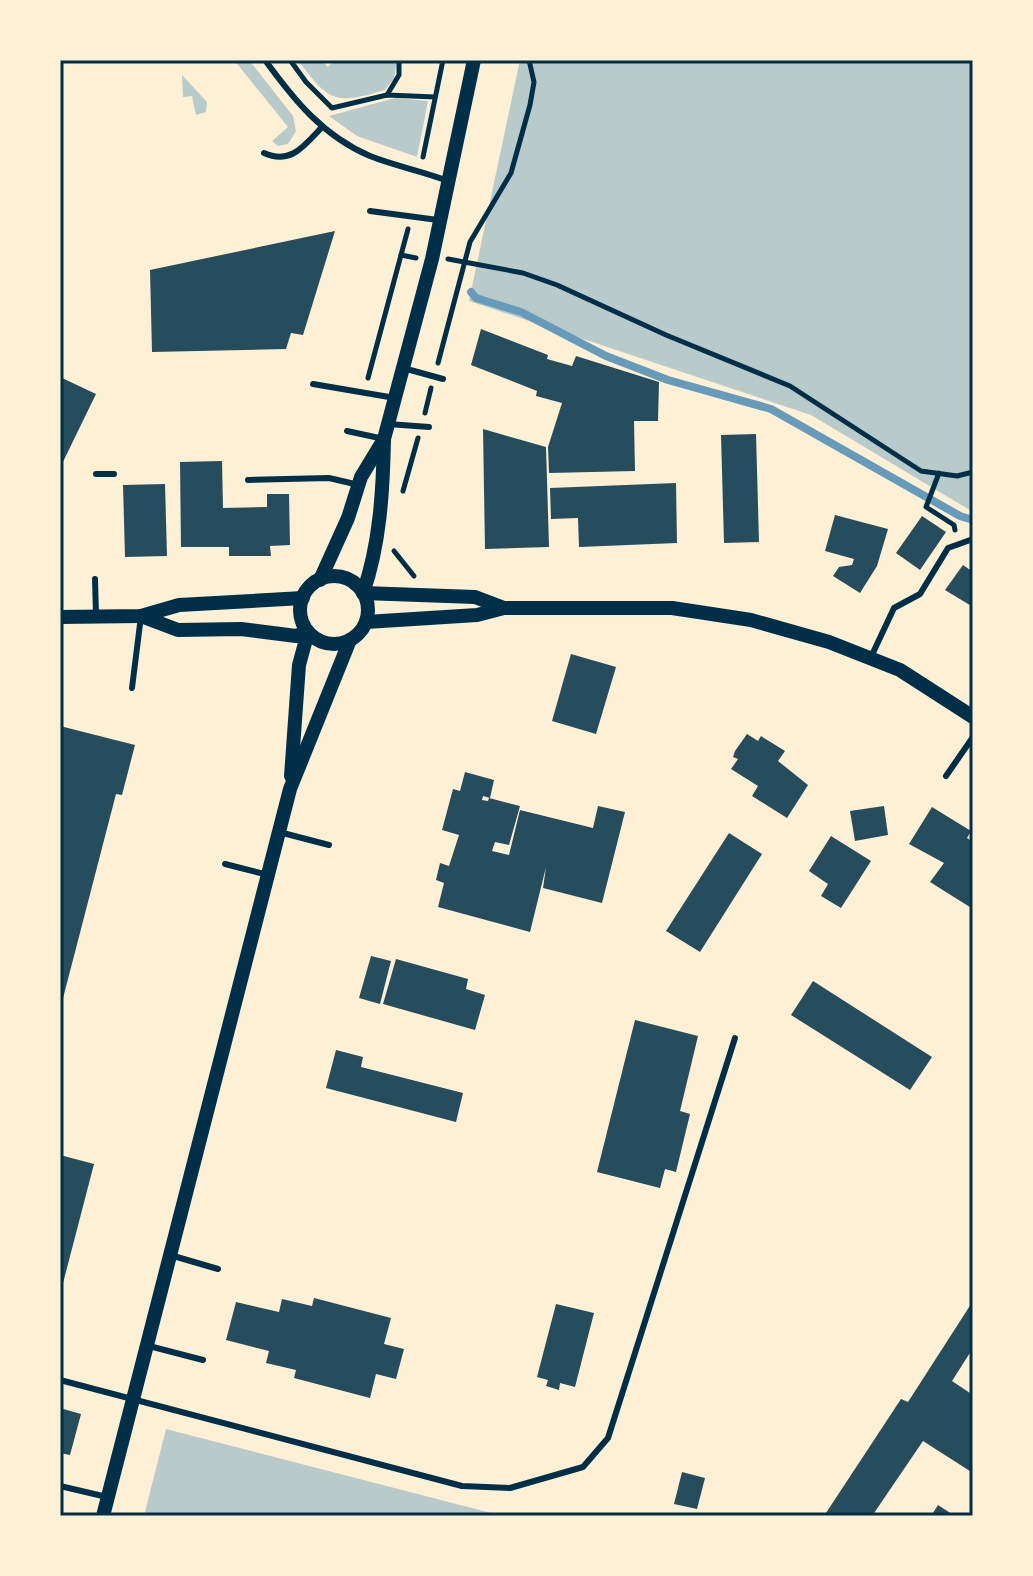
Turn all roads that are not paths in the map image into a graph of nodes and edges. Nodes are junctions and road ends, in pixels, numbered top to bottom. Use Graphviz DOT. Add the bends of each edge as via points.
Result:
graph roads {
  1 [pos="265,60"];
  2 [pos="474,60"];
  3 [pos="322,127"];
  4 [pos="264,153"];
  5 [pos="448,181"];
  6 [pos="370,211"];
  7 [pos="440,221"];
  8 [pos="403,368"];
  9 [pos="443,379"];
  10 [pos="313,384"];
  11 [pos="395,398"];
  12 [pos="429,427"];
  13 [pos="347,431"];
  14 [pos="386,431"];
  15 [pos="96,474"];
  16 [pos="114,474"];
  17 [pos="248,480"];
  18 [pos="359,485"];
  19 [pos="973,539"];
  20 [pos="95,579"];
  21 [pos="320,580"];
  22 [pos="363,593"];
  23 [pos="303,598"];
  24 [pos="504,608"];
  25 [pos="141,616"];
  26 [pos="60,617"];
  27 [pos="96,617"];
  28 [pos="366,622"];
  29 [pos="308,632"];
  30 [pos="350,640"];
  31 [pos="871,659"];
  32 [pos="132,688"];
  33 [pos="971,711"];
  34 [pos="973,737"];
  35 [pos="946,776"];
  36 [pos="290,789"];
  37 [pos="279,832"];
  38 [pos="329,845"];
  39 [pos="225,864"];
  40 [pos="268,875"];
  41 [pos="735,1038"];
  42 [pos="170,1255"];
  43 [pos="218,1269"];
  44 [pos="147,1346"];
  45 [pos="203,1360"];
  46 [pos="60,1380"];
  47 [pos="133,1401"];
  48 [pos="60,1486"];
  49 [pos="108,1497"];
  50 [pos="103,1516"];
  1 -- 3 [label="lane"];
  2 -- 5 [label="street"];
  3 -- 4 [label="lane" via="288,158"];
  3 -- 5 [label="lane" via="370,156"];
  5 -- 7 [label="street"];
  6 -- 7 [label="lane"];
  7 -- 8 [label="street"];
  8 -- 9 [label="lane"];
  8 -- 11 [label="street"];
  10 -- 11 [label="lane"];
  11 -- 14 [label="street"];
  12 -- 14 [label="lane"];
  13 -- 14 [label="lane"];
  14 -- 18 [label="street"];
  14 -- 22 [label="street" via="375,559"];
  15 -- 16 [label="lane"];
  17 -- 18 [label="lane" via="329,478"];
  18 -- 21 [label="street"];
  19 -- 31 [label="lane" via="948,548 920,594 894,608"];
  20 -- 27 [label="lane"];
  21 -- 22 [label="street" via="339,577"];
  21 -- 23 [label="street"];
  22 -- 24 [label="street" via="475,597"];
  22 -- 28 [label="street"];
  23 -- 25 [label="street" via="179,605"];
  23 -- 29 [label="street" via="301,615"];
  24 -- 28 [label="street" via="477,615"];
  24 -- 31 [label="street" via="672,608 751,620"];
  25 -- 27 [label="street"];
  25 -- 29 [label="street" via="178,630 241,629 296,636"];
  25 -- 32 [label="lane"];
  26 -- 27 [label="street"];
  28 -- 30 [label="street"];
  29 -- 30 [label="street" via="327,644"];
  29 -- 36 [label="street" via="299,665"];
  30 -- 36 [label="street"];
  31 -- 33 [label="street"];
  34 -- 35 [label="lane"];
  36 -- 37 [label="street"];
  37 -- 38 [label="lane"];
  37 -- 40 [label="street"];
  39 -- 40 [label="lane"];
  40 -- 42 [label="street"];
  41 -- 47 [label="lane" via="608,1438 583,1467 510,1488 475,1488"];
  42 -- 43 [label="lane"];
  42 -- 44 [label="street"];
  44 -- 45 [label="lane"];
  44 -- 47 [label="street"];
  46 -- 47 [label="lane"];
  47 -- 49 [label="street"];
  48 -- 49 [label="lane"];
  49 -- 50 [label="street"];
}
